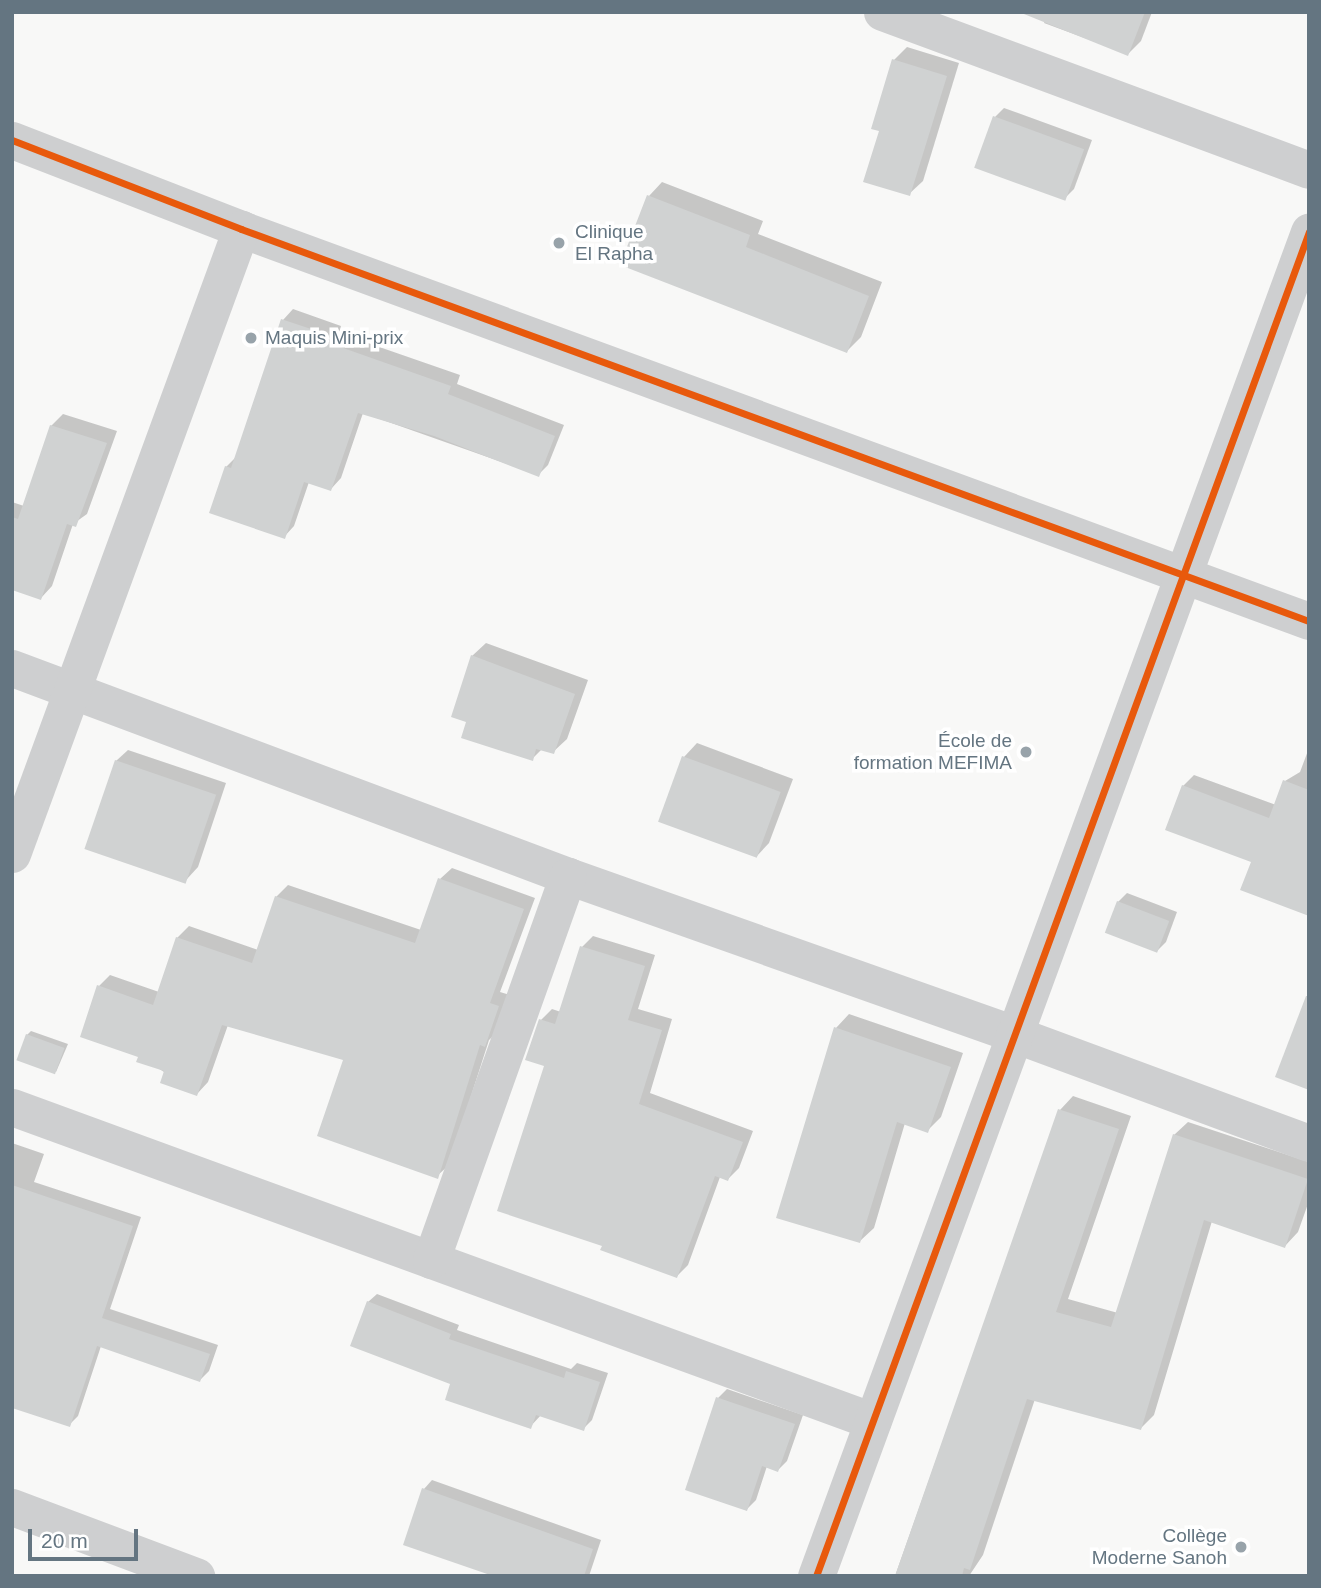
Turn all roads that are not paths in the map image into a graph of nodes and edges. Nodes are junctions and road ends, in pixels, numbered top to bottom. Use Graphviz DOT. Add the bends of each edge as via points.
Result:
graph roads {
  1 [pos="891,14"];
  2 [pos="12,140"];
  3 [pos="1309,170"];
  4 [pos="241,229"];
  5 [pos="1309,232"];
  6 [pos="1183,574"];
  7 [pos="1309,621"];
  8 [pos="12,668"];
  9 [pos="75,688"];
  10 [pos="12,854"];
  11 [pos="568,876"];
  12 [pos="1014,1034"];
  13 [pos="12,1107"];
  14 [pos="1309,1143"];
  15 [pos="431,1260"];
  16 [pos="873,1421"];
  17 [pos="12,1507"];
  18 [pos="196,1576"];
  19 [pos="816,1576"];
  1 -- 3 [label="street"];
  2 -- 4 [label="street"];
  4 -- 6 [label="street"];
  4 -- 9 [label="street"];
  5 -- 6 [label="street"];
  6 -- 7 [label="street"];
  6 -- 12 [label="street"];
  8 -- 9 [label="street"];
  9 -- 10 [label="street"];
  9 -- 11 [label="street"];
  11 -- 12 [label="street"];
  11 -- 15 [label="street"];
  12 -- 14 [label="street"];
  12 -- 16 [label="street"];
  13 -- 15 [label="street"];
  15 -- 16 [label="street"];
  16 -- 19 [label="street"];
  17 -- 18 [label="street"];
}
